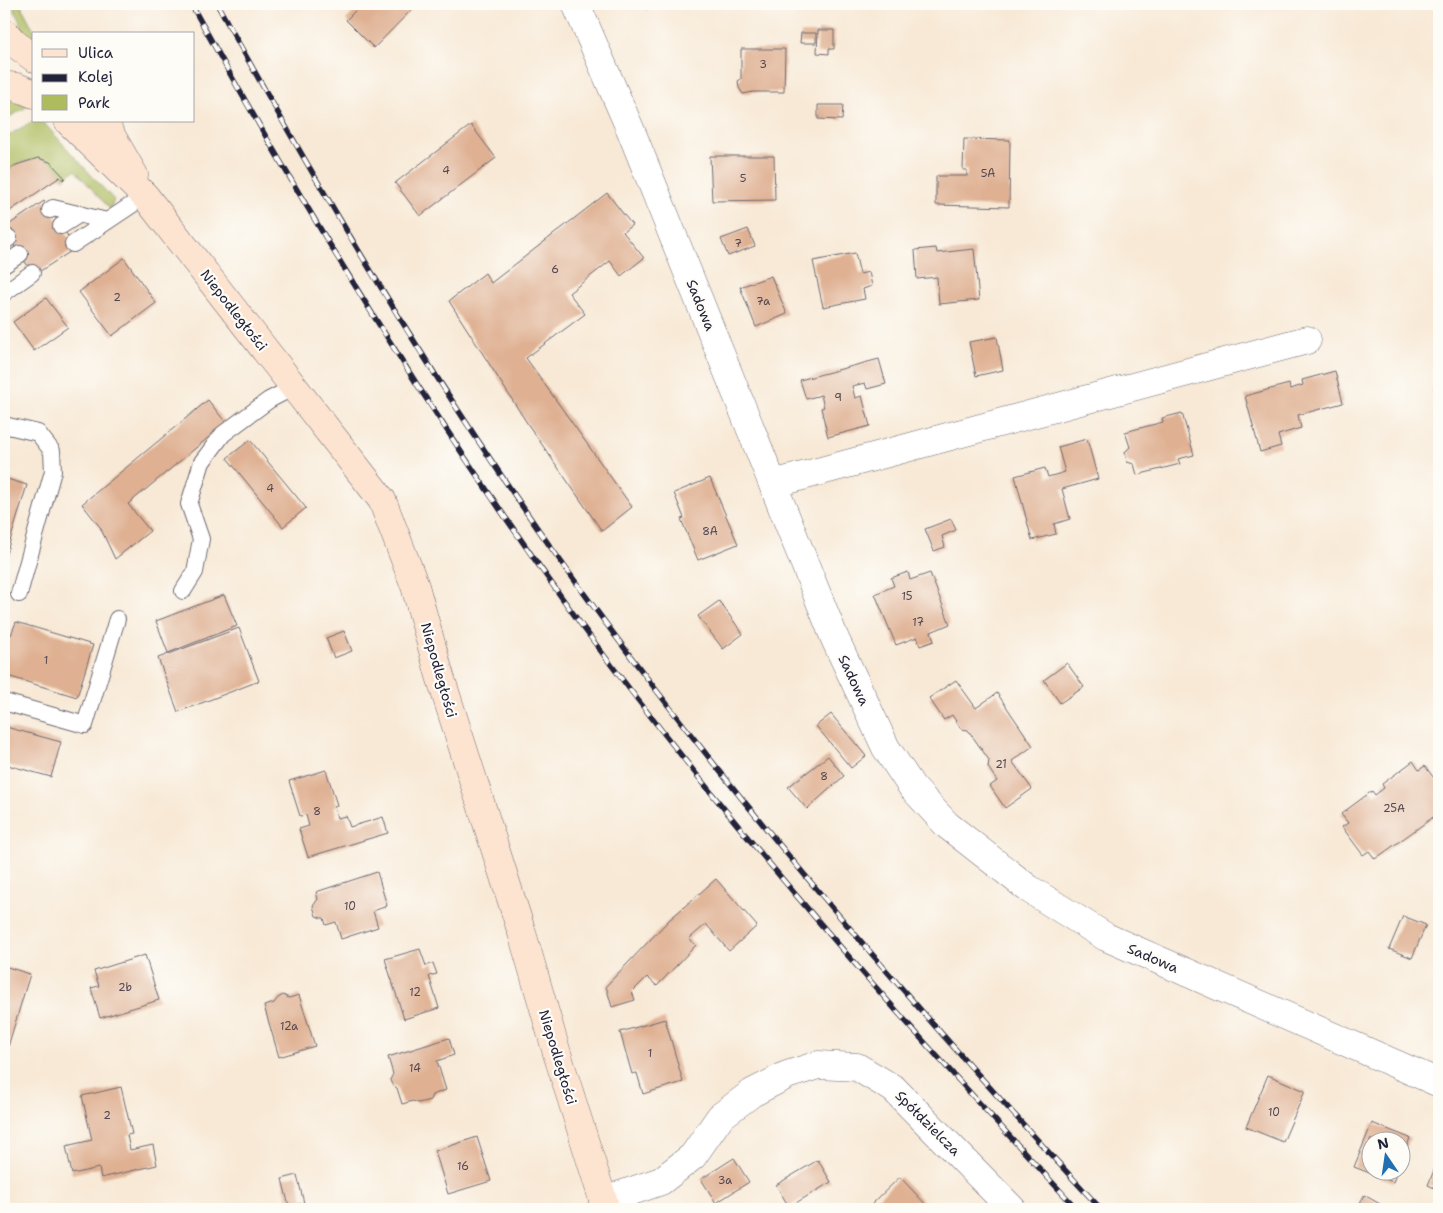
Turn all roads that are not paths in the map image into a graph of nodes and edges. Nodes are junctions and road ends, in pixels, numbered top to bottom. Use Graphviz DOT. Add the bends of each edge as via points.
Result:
graph roads {
  1 [pos="576,4"];
  2 [pos="5,32"];
  3 [pos="32,56"];
  4 [pos="4,85"];
  5 [pos="32,93"];
  6 [pos="69,122"];
  7 [pos="105,122"];
  8 [pos="145,196"];
  9 [pos="50,210"];
  10 [pos="80,214"];
  11 [pos="106,221"];
  12 [pos="61,226"];
  13 [pos="73,244"];
  14 [pos="20,254"];
  15 [pos="4,265"];
  16 [pos="32,273"];
  17 [pos="4,293"];
  18 [pos="1307,340"];
  19 [pos="294,387"];
  20 [pos="4,426"];
  21 [pos="773,484"];
  22 [pos="183,591"];
  23 [pos="19,594"];
  24 [pos="117,619"];
  25 [pos="4,702"];
  26 [pos="1439,1083"];
  27 [pos="605,1205"];
  28 [pos="1012,1209"];
  1 -- 21 [label="street, Sadowa" via="631,131"];
  2 -- 3 [label="street"];
  4 -- 5 [label="street"];
  6 -- 8 [label="street, Niepodległości"];
  7 -- 8 [label="street, Niepodległości"];
  8 -- 11 [label="lane"];
  8 -- 19 [label="street, Niepodległości"];
  9 -- 10 [label="lane"];
  10 -- 11 [label="lane"];
  10 -- 12 [label="lane"];
  11 -- 13 [label="lane"];
  14 -- 15 [label="lane"];
  16 -- 17 [label="lane"];
  18 -- 21 [label="street"];
  19 -- 22 [label="lane" via="269,400 223,434 202,462 190,504 201,539 195,572"];
  19 -- 27 [label="street, Niepodległości" via="382,500 415,586 440,676"];
  20 -- 23 [label="lane" via="38,433 52,451 53,472"];
  21 -- 26 [label="street, Sadowa" via="835,639 886,748 912,787 947,825 1029,890 1106,937"];
  24 -- 25 [label="lane" via="85,725"];
  27 -- 28 [label="street, Spółdzielcza" via="661,1181 693,1156 720,1117 752,1093 787,1075 818,1065 857,1067 894,1089"];
}
